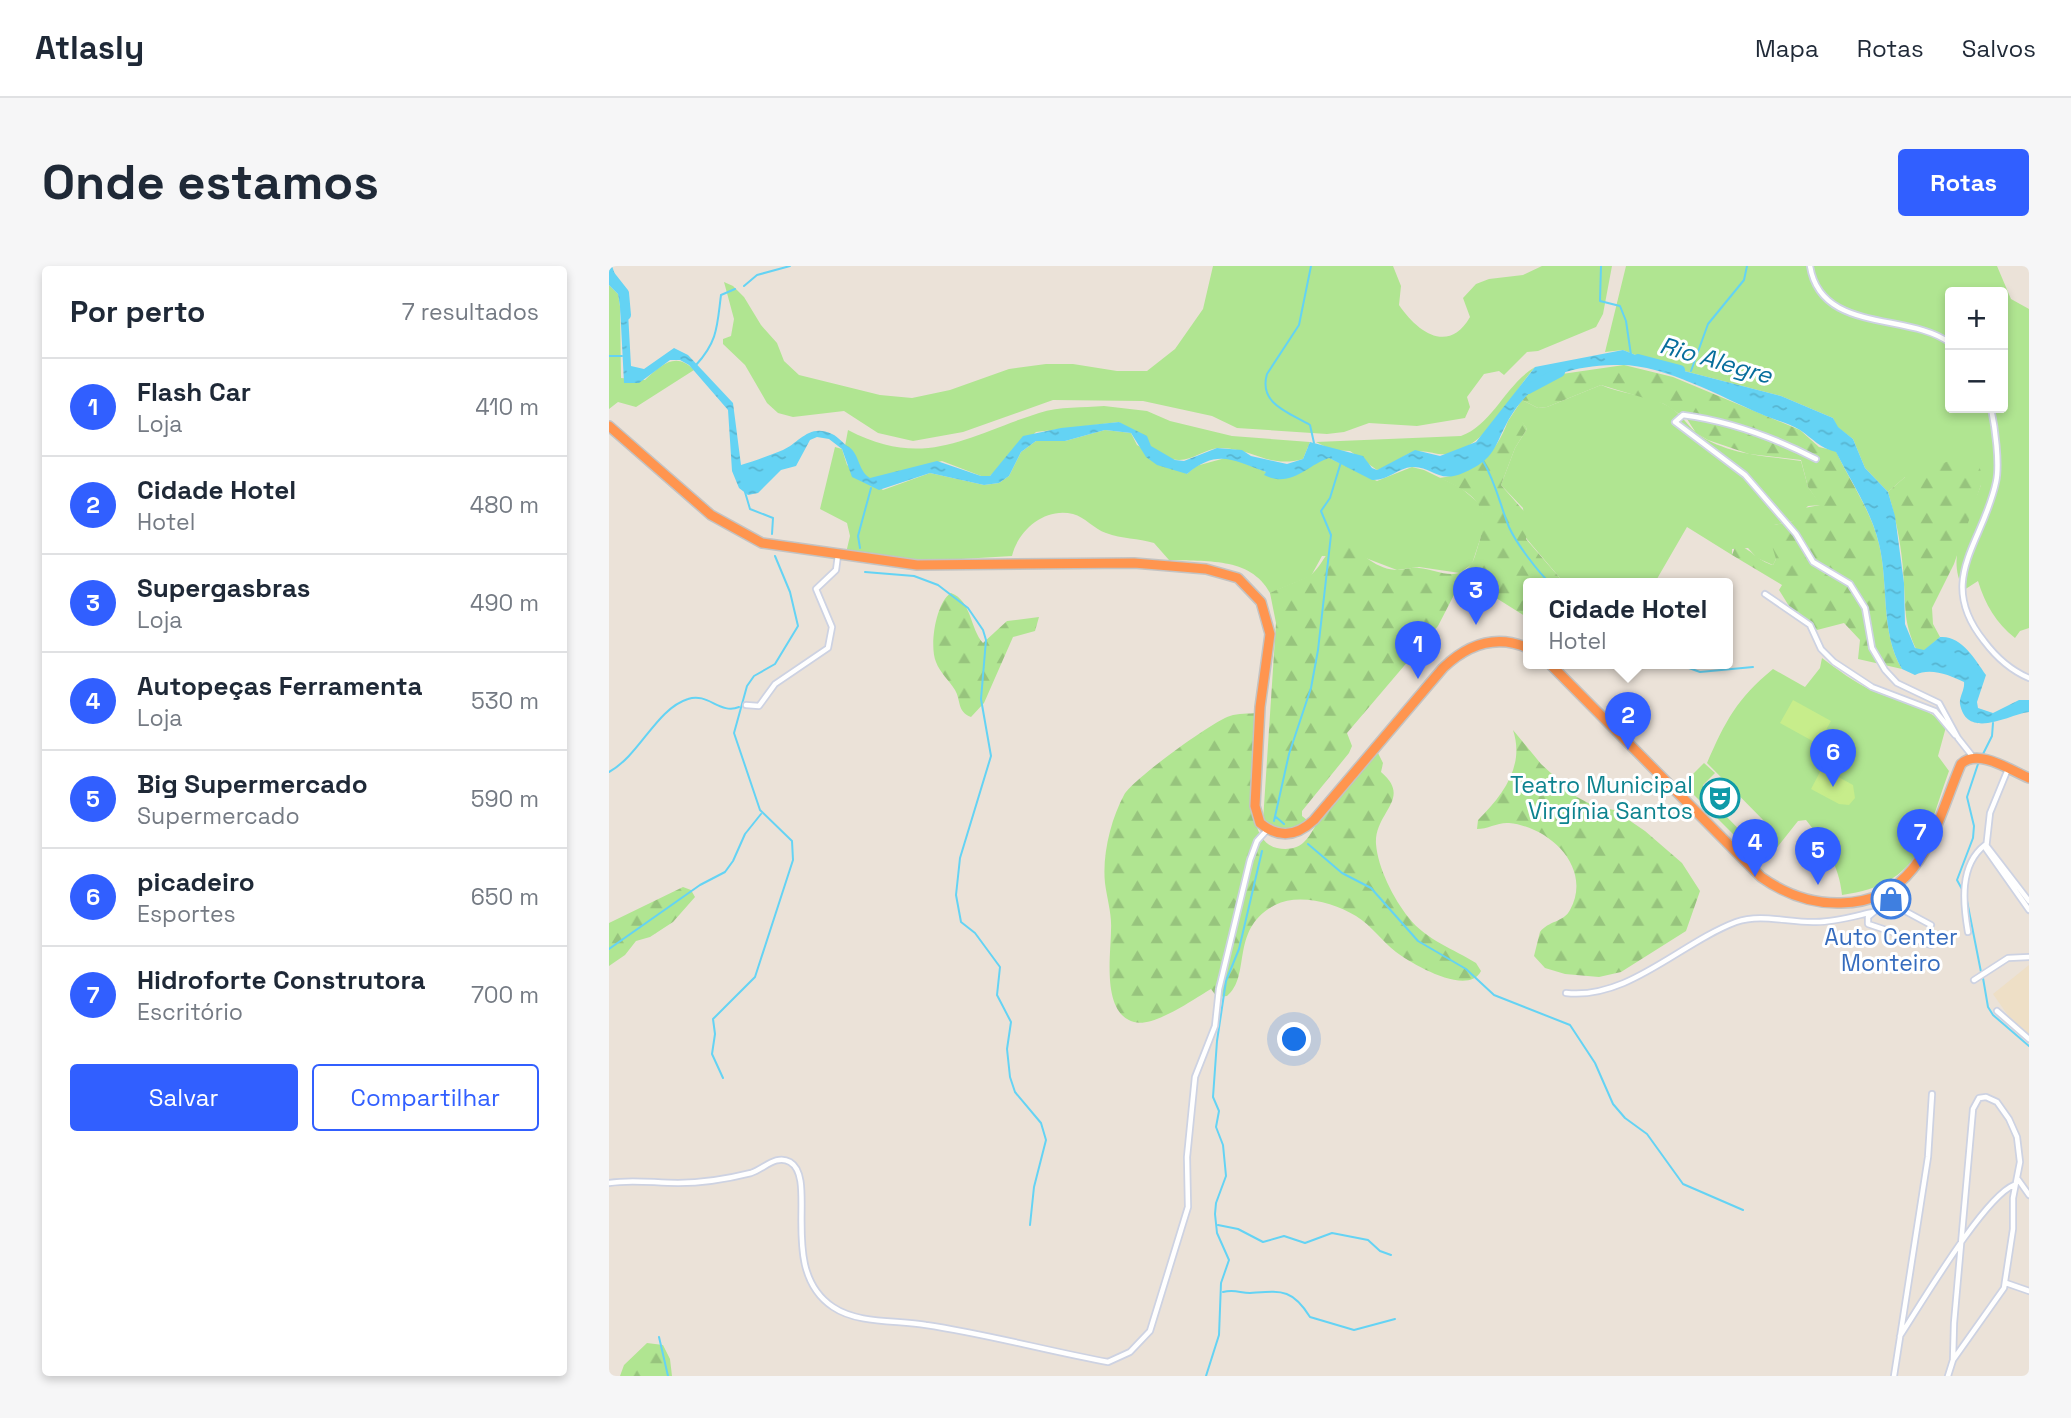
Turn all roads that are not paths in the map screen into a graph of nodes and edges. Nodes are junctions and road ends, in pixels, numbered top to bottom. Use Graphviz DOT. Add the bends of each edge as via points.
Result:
graph roads {
  1 [pos="1810,266"];
  2 [pos="1945,340"];
  3 [pos="1991,413"];
  4 [pos="609,426"];
  5 [pos="1816,459"];
  6 [pos="838,555"];
  7 [pos="1765,594"];
  8 [pos="1523,647"];
  9 [pos="1555,669"];
  10 [pos="2029,678"];
  11 [pos="746,705"];
  12 [pos="1958,738"];
  13 [pos="1979,758"];
  14 [pos="2008,769"];
  15 [pos="2029,778"];
  16 [pos="1267,829"];
  17 [pos="1986,844"];
  18 [pos="1882,900"];
  19 [pos="2029,901"];
  20 [pos="2029,911"];
  21 [pos="1873,912"];
  22 [pos="1931,925"];
  23 [pos="1968,932"];
  24 [pos="1930,945"];
  25 [pos="2029,956"];
  26 [pos="1974,980"];
  27 [pos="1566,993"];
  28 [pos="1997,1011"];
  29 [pos="2029,1039"];
  30 [pos="1932,1094"];
  31 [pos="2017,1177"];
  32 [pos="609,1183"];
  33 [pos="2015,1185"];
  34 [pos="2029,1195"];
  35 [pos="1962,1244"];
  36 [pos="2006,1283"];
  37 [pos="2029,1291"];
  38 [pos="1900,1336"];
  39 [pos="1953,1360"];
  40 [pos="1894,1376"];
  41 [pos="1948,1376"];
  1 -- 2 [label="street" via="1822,293 1842,309"];
  3 -- 10 [label="street" via="1997,480 1970,548 1961,590 1971,625 2002,662"];
  4 -- 6 [label="highway" via="727,527 762,543"];
  5 -- 12 [label="street" via="1776,439 1702,419 1683,415 1675,422 1745,475 1796,534 1813,562 1850,584 1865,608 1872,648 1885,670 1898,683 1939,703"];
  6 -- 11 [label="street" via="836,570 817,589 832,626 828,648 770,688 759,706"];
  6 -- 16 [label="highway" via="950,566 1134,563 1206,569 1238,578 1261,602 1270,634 1260,706 1255,806"];
  7 -- 12 [label="street" via="1810,625 1821,649 1834,662 1872,687 1935,711"];
  8 -- 16 [label="highway" via="1500,640 1461,653 1443,668 1314,820 1289,834"];
  9 -- 18 [label="highway" via="1775,887 1824,903"];
  12 -- 13 [label="street"];
  13 -- 14 [label="highway"];
  13 -- 18 [label="highway" via="1961,764 1916,867"];
  14 -- 15 [label="highway"];
  14 -- 17 [label="street" via="1990,813"];
  16 -- 32 [label="street" via="1250,860 1219,989 1215,1026 1195,1077 1187,1157 1188,1207 1150,1331 1130,1352 1108,1362 834,1308 816,1291 801,1260 801,1182 796,1167 786,1160 713,1181"];
  17 -- 19 [label="street"];
  17 -- 20 [label="street" via="1991,859"];
  17 -- 23 [label="street" via="1977,853 1962,895"];
  18 -- 21 [label="street"];
  18 -- 22 [label="street"];
  21 -- 24 [label="street" via="1868,924"];
  21 -- 27 [label="street" via="1820,922 1747,919 1619,984 1588,994"];
  25 -- 26 [label="street" via="2008,958"];
  28 -- 29 [label="street"];
  30 -- 38 [label="street" via="1928,1157"];
  31 -- 33 [label="street"];
  31 -- 34 [label="street"];
  31 -- 35 [label="street" via="2017,1137 2009,1119 1997,1102 1979,1098 1973,1109"];
  33 -- 35 [label="street" via="2002,1191"];
  33 -- 36 [label="street"];
  35 -- 38 [label="street"];
  35 -- 39 [label="street"];
  36 -- 37 [label="street"];
  36 -- 39 [label="street"];
  38 -- 40 [label="street"];
  39 -- 41 [label="street"];
}
